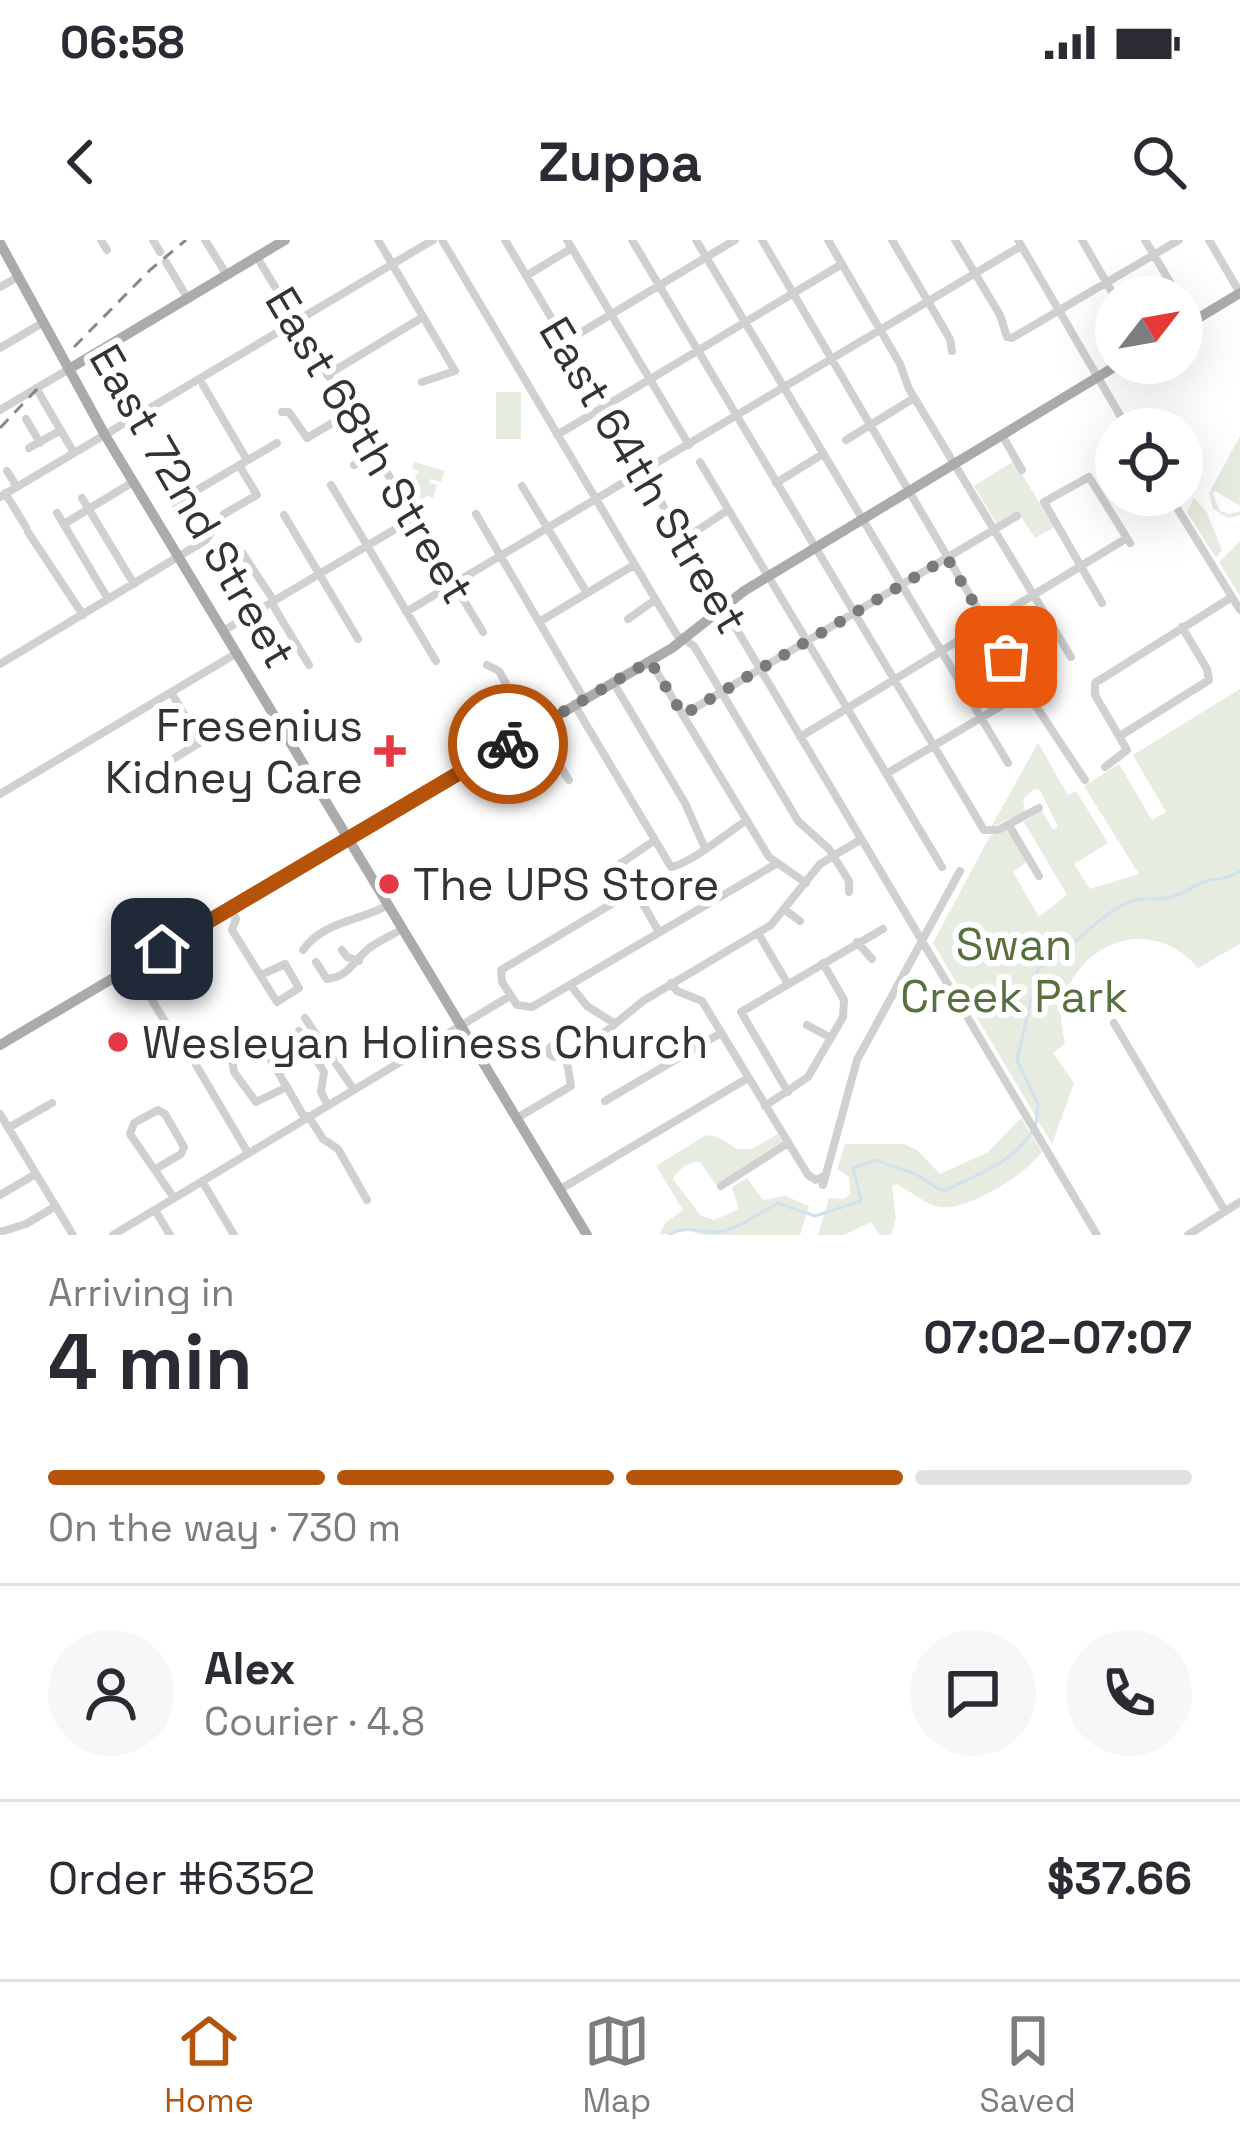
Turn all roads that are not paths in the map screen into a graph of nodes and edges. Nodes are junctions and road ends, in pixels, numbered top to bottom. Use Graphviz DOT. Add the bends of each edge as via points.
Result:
graph roads {
  1 [pos="10,240"];
  2 [pos="101,240"];
  3 [pos="153,240"];
  4 [pos="206,240"];
  5 [pos="257,240"];
  6 [pos="285,240"];
  7 [pos="378,240"];
  8 [pos="438,240"];
  9 [pos="505,240"];
  10 [pos="632,240"];
  11 [pos="695,240"];
  12 [pos="735,240"];
  13 [pos="762,240"];
  14 [pos="828,240"];
  15 [pos="892,240"];
  16 [pos="955,240"];
  17 [pos="1082,240"];
  18 [pos="1145,240"];
  19 [pos="1179,240"];
  20 [pos="1210,240"];
  21 [pos="1020,243"];
  22 [pos="1,244"];
  23 [pos="570,244"];
  24 [pos="107,250"];
  25 [pos="261,255"];
  26 [pos="1154,255"];
  27 [pos="706,257"];
  28 [pos="392,264"];
  29 [pos="842,264"];
  30 [pos="975,274"];
  31 [pos="226,275"];
  32 [pos="20,276"];
  33 [pos="526,276"];
  34 [pos="1103,276"];
  35 [pos="1119,276"];
  36 [pos="1167,276"];
  37 [pos="659,286"];
  38 [pos="0,287"];
  39 [pos="1095,290"];
  40 [pos="1240,293"];
  41 [pos="793,294"];
  42 [pos="188,298"];
  43 [pos="928,302"];
  44 [pos="1058,311"];
  45 [pos="612,314"];
  46 [pos="1203,315"];
  47 [pos="423,317"];
  48 [pos="45,322"];
  49 [pos="296,322"];
  50 [pos="744,323"];
  51 [pos="881,331"];
  52 [pos="565,342"];
  53 [pos="0,348"];
  54 [pos="698,351"];
  55 [pos="952,351"];
  56 [pos="832,359"];
  57 [pos="69,368"];
  58 [pos="1095,374"];
  59 [pos="326,375"];
  60 [pos="1095,378"];
  61 [pos="650,380"];
  62 [pos="422,382"];
  63 [pos="202,386"];
  64 [pos="36,388"];
  65 [pos="783,388"];
  66 [pos="914,398"];
  67 [pos="604,407"];
  68 [pos="0,410"];
  69 [pos="282,412"];
  70 [pos="349,413"];
  71 [pos="737,416"];
  72 [pos="26,419"];
  73 [pos="868,426"];
  74 [pos="61,430"];
  75 [pos="105,435"];
  76 [pos="557,435"];
  77 [pos="1002,435"];
  78 [pos="846,440"];
  79 [pos="40,442"];
  80 [pos="277,443"];
  81 [pos="689,445"];
  82 [pos="29,448"];
  83 [pos="74,453"];
  84 [pos="373,453"];
  85 [pos="824,454"];
  86 [pos="243,463"];
  87 [pos="700,463"];
  88 [pos="954,463"];
  89 [pos="354,465"];
  90 [pos="1022,470"];
  91 [pos="7,471"];
  92 [pos="643,473"];
  93 [pos="134,482"];
  94 [pos="776,483"];
  95 [pos="331,485"];
  96 [pos="522,486"];
  97 [pos="17,487"];
  98 [pos="909,491"];
  99 [pos="3,495"];
  100 [pos="82,498"];
  101 [pos="596,500"];
  102 [pos="89,509"];
  103 [pos="728,510"];
  104 [pos="57,513"];
  105 [pos="476,514"];
  106 [pos="284,515"];
  107 [pos="1017,515"];
  108 [pos="1182,516"];
  109 [pos="414,518"];
  110 [pos="862,519"];
  111 [pos="64,524"];
  112 [pos="549,529"];
  113 [pos="994,530"];
  114 [pos="682,540"];
  115 [pos="200,544"];
  116 [pos="366,546"];
  117 [pos="815,548"];
  118 [pos="243,554"];
  119 [pos="179,557"];
  120 [pos="502,558"];
  121 [pos="947,558"];
  122 [pos="634,566"];
  123 [pos="1080,567"];
  124 [pos="319,574"];
  125 [pos="768,576"];
  126 [pos="134,584"];
  127 [pos="454,586"];
  128 [pos="901,586"];
  129 [pos="587,593"];
  130 [pos="1033,596"];
  131 [pos="1232,596"];
  132 [pos="108,600"];
  133 [pos="655,600"];
  134 [pos="273,602"];
  135 [pos="1102,603"];
  136 [pos="724,607"];
  137 [pos="1240,610"];
  138 [pos="406,612"];
  139 [pos="854,614"];
  140 [pos="83,615"];
  141 [pos="628,619"];
  142 [pos="538,622"];
  143 [pos="987,623"];
  144 [pos="1182,627"];
  145 [pos="224,631"];
  146 [pos="483,632"];
  147 [pos="358,639"];
  148 [pos="685,640"];
  149 [pos="807,643"];
  150 [pos="941,651"];
  151 [pos="237,653"];
  152 [pos="1071,657"];
  153 [pos="436,661"];
  154 [pos="650,661"];
  155 [pos="0,664"];
  156 [pos="309,664"];
  157 [pos="487,665"];
  158 [pos="760,671"];
  159 [pos="893,680"];
  160 [pos="613,682"];
  161 [pos="1026,691"];
  162 [pos="171,692"];
  163 [pos="723,694"];
  164 [pos="579,702"];
  165 [pos="847,708"];
  166 [pos="683,715"];
  167 [pos="981,718"];
  168 [pos="534,729"];
  169 [pos="217,732"];
  170 [pos="1120,736"];
  171 [pos="800,737"];
  172 [pos="200,742"];
  173 [pos="933,746"];
  174 [pos="1009,763"];
  175 [pos="1105,767"];
  176 [pos="886,774"];
  177 [pos="569,780"];
  178 [pos="1085,780"];
  179 [pos="173,786"];
  180 [pos="0,794"];
  181 [pos="1039,808"];
  182 [pos="747,820"];
  183 [pos="1009,825"];
  184 [pos="348,839"];
  185 [pos="655,839"];
  186 [pos="860,839"];
  187 [pos="704,846"];
  188 [pos="834,856"];
  189 [pos="776,864"];
  190 [pos="941,867"];
  191 [pos="960,871"];
  192 [pos="1039,876"];
  193 [pos="806,883"];
  194 [pos="634,890"];
  195 [pos="849,892"];
  196 [pos="388,905"];
  197 [pos="230,908"];
  198 [pos="785,910"];
  199 [pos="800,921"];
  200 [pos="402,928"];
  201 [pos="883,929"];
  202 [pos="659,932"];
  203 [pos="758,933"];
  204 [pos="920,940"];
  205 [pos="857,942"];
  206 [pos="303,950"];
  207 [pos="342,950"];
  208 [pos="872,959"];
  209 [pos="359,961"];
  210 [pos="316,962"];
  211 [pos="823,963"];
  212 [pos="132,967"];
  213 [pos="261,975"];
  214 [pos="671,983"];
  215 [pos="788,984"];
  216 [pos="570,986"];
  217 [pos="510,995"];
  218 [pos="305,1018"];
  219 [pos="1114,1023"];
  220 [pos="614,1024"];
  221 [pos="460,1025"];
  222 [pos="807,1025"];
  223 [pos="299,1031"];
  224 [pos="178,1034"];
  225 [pos="722,1034"];
  226 [pos="830,1037"];
  227 [pos="0,1045"];
  228 [pos="196,1065"];
  229 [pos="748,1078"];
  230 [pos="286,1087"];
  231 [pos="354,1090"];
  232 [pos="788,1092"];
  233 [pos="605,1101"];
  234 [pos="52,1103"];
  235 [pos="328,1106"];
  236 [pos="765,1106"];
  237 [pos="0,1114"];
  238 [pos="309,1117"];
  239 [pos="516,1118"];
  240 [pos="8,1128"];
  241 [pos="788,1144"];
  242 [pos="248,1153"];
  243 [pos="157,1168"];
  244 [pos="36,1174"];
  245 [pos="202,1181"];
  246 [pos="722,1186"];
  247 [pos="559,1190"];
  248 [pos="0,1195"];
  249 [pos="174,1198"];
  250 [pos="367,1200"];
  251 [pos="1240,1202"];
  252 [pos="56,1206"];
  253 [pos="155,1210"];
  254 [pos="1225,1211"];
  255 [pos="0,1232"];
  256 [pos="116,1234"];
  257 [pos="73,1235"];
  258 [pos="170,1235"];
  259 [pos="234,1235"];
  260 [pos="587,1235"];
  261 [pos="1097,1235"];
  262 [pos="1188,1235"];
  1 -- 22 [label="street"];
  2 -- 24 [label="street"];
  3 -- 42 [label="street"];
  4 -- 31 [label="street"];
  5 -- 25 [label="street, East 68th Street"];
  6 -- 25 [label="main road"];
  7 -- 28 [label="street"];
  8 -- 28 [label="street"];
  8 -- 76 [label="street"];
  9 -- 33 [label="street, East 64th Street"];
  10 -- 37 [label="street"];
  11 -- 27 [label="street"];
  12 -- 27 [label="street"];
  13 -- 41 [label="street"];
  14 -- 29 [label="street"];
  15 -- 43 [label="street"];
  16 -- 30 [label="street"];
  17 -- 34 [label="street"];
  18 -- 26 [label="street"];
  19 -- 26 [label="street"];
  20 -- 40 [label="street"];
  21 -- 30 [label="street"];
  21 -- 44 [label="street"];
  22 -- 32 [label="main road, East 72nd Street"];
  23 -- 33 [label="street"];
  23 -- 45 [label="street"];
  25 -- 31 [label="main road"];
  25 -- 49 [label="street, East 68th Street"];
  26 -- 35 [label="street"];
  26 -- 36 [label="street"];
  27 -- 37 [label="street"];
  27 -- 50 [label="street"];
  28 -- 47 [label="street"];
  28 -- 49 [label="street"];
  29 -- 41 [label="street"];
  29 -- 51 [label="street"];
  30 -- 43 [label="street"];
  30 -- 44 [label="street" via="1007,337"];
  31 -- 42 [label="main road"];
  32 -- 38 [label="street"];
  32 -- 48 [label="main road, East 72nd Street"];
  33 -- 52 [label="street, East 64th Street"];
  37 -- 45 [label="street"];
  37 -- 54 [label="street"];
  39 -- 44 [label="street"];
  40 -- 46 [label="main road"];
  41 -- 50 [label="street"];
  41 -- 56 [label="street"];
  42 -- 57 [label="main road"];
  43 -- 51 [label="street"];
  43 -- 55 [label="street"];
  44 -- 58 [label="street"];
  45 -- 52 [label="street"];
  45 -- 61 [label="street"];
  47 -- 59 [label="street"];
  47 -- 62 [label="street" via="455,370"];
  48 -- 53 [label="street"];
  48 -- 57 [label="main road, East 72nd Street"];
  49 -- 59 [label="street, East 68th Street"];
  49 -- 75 [label="street"];
  50 -- 54 [label="street"];
  50 -- 65 [label="street"];
  51 -- 56 [label="street"];
  51 -- 66 [label="street"];
  52 -- 67 [label="street, East 64th Street"];
  54 -- 61 [label="street"];
  54 -- 71 [label="street"];
  56 -- 65 [label="street"];
  56 -- 73 [label="street"];
  57 -- 64 [label="street"];
  57 -- 75 [label="main road, East 72nd Street"];
  59 -- 70 [label="street, East 68th Street"];
  60 -- 77 [label="main road"];
  61 -- 67 [label="street"];
  61 -- 81 [label="street"];
  63 -- 86 [label="street"];
  64 -- 68 [label="street"];
  64 -- 74 [label="street"];
  65 -- 71 [label="street"];
  65 -- 85 [label="street"];
  66 -- 73 [label="street"];
  66 -- 88 [label="street"];
  67 -- 76 [label="street"];
  67 -- 92 [label="street, East 64th Street"];
  69 -- 70 [label="street" via="307,438"];
  70 -- 84 [label="street, East 68th Street"];
  71 -- 81 [label="street"];
  71 -- 94 [label="street"];
  72 -- 79 [label="street"];
  73 -- 78 [label="street"];
  73 -- 98 [label="street"];
  74 -- 79 [label="street"];
  74 -- 83 [label="street"];
  75 -- 83 [label="street"];
  75 -- 93 [label="main road, East 72nd Street"];
  76 -- 101 [label="street"];
  77 -- 88 [label="main road"];
  77 -- 90 [label="street"];
  79 -- 82 [label="street"];
  80 -- 86 [label="street"];
  81 -- 92 [label="street"];
  83 -- 97 [label="street"];
  84 -- 89 [label="street"];
  84 -- 109 [label="street, East 68th Street"];
  85 -- 94 [label="street"];
  85 -- 110 [label="street"];
  86 -- 115 [label="street" via="256,495 224,514"];
  86 -- 115 [label="street" via="175,503"];
  87 -- 103 [label="street"];
  88 -- 98 [label="main road"];
  88 -- 113 [label="street"];
  91 -- 97 [label="street"];
  92 -- 101 [label="street"];
  92 -- 114 [label="street, East 64th Street"];
  93 -- 102 [label="street"];
  93 -- 119 [label="main road, East 72nd Street"];
  94 -- 117 [label="street"];
  95 -- 116 [label="street"];
  96 -- 112 [label="street"];
  97 -- 99 [label="street"];
  98 -- 110 [label="main road"];
  98 -- 121 [label="street"];
  99 -- 140 [label="street"];
  100 -- 102 [label="street"];
  101 -- 112 [label="street"];
  101 -- 122 [label="street"];
  102 -- 111 [label="street"];
  102 -- 126 [label="street"];
  103 -- 114 [label="street"];
  103 -- 125 [label="street"];
  104 -- 111 [label="street"];
  105 -- 120 [label="street"];
  106 -- 124 [label="street"];
  107 -- 113 [label="street"];
  108 -- 131 [label="street"];
  109 -- 116 [label="street"];
  109 -- 127 [label="street, East 68th Street"];
  110 -- 117 [label="main road"];
  110 -- 128 [label="street"];
  111 -- 132 [label="street"];
  112 -- 120 [label="street"];
  112 -- 129 [label="street"];
  113 -- 121 [label="street"];
  113 -- 130 [label="street"];
  114 -- 136 [label="street, East 64th Street"];
  115 -- 119 [label="street"];
  116 -- 124 [label="street"];
  116 -- 138 [label="street"];
  117 -- 125 [label="main road"];
  117 -- 139 [label="street"];
  118 -- 134 [label="street"];
  119 -- 126 [label="street"];
  119 -- 145 [label="main road, East 72nd Street"];
  120 -- 127 [label="street"];
  120 -- 142 [label="street"];
  121 -- 128 [label="street"];
  121 -- 143 [label="street"];
  122 -- 129 [label="street"];
  122 -- 133 [label="street"];
  123 -- 123 [label="street" via="1044,502 1088,476 1128,540"];
  123 -- 130 [label="street"];
  123 -- 135 [label="street"];
  124 -- 134 [label="street"];
  124 -- 147 [label="street"];
  125 -- 136 [label="main road"];
  125 -- 149 [label="street"];
  126 -- 132 [label="street"];
  127 -- 138 [label="street"];
  127 -- 146 [label="street, East 68th Street"];
  128 -- 139 [label="street"];
  128 -- 150 [label="street"];
  129 -- 142 [label="street"];
  130 -- 143 [label="street"];
  130 -- 152 [label="street"];
  131 -- 137 [label="street"];
  131 -- 144 [label="street"];
  132 -- 140 [label="street"];
  133 -- 141 [label="street"];
  133 -- 148 [label="street"];
  134 -- 145 [label="street"];
  134 -- 156 [label="street"];
  136 -- 148 [label="main road"];
  136 -- 158 [label="street, East 64th Street"];
  138 -- 153 [label="street"];
  139 -- 149 [label="street"];
  139 -- 159 [label="street"];
  140 -- 155 [label="street"];
  142 -- 164 [label="street"];
  143 -- 150 [label="street"];
  143 -- 161 [label="street"];
  144 -- 170 [label="street" via="1093,686"];
  144 -- 170 [label="street" via="1208,680"];
  145 -- 151 [label="main road, East 72nd Street"];
  148 -- 154 [label="main road"];
  148 -- 163 [label="street"];
  149 -- 158 [label="street"];
  149 -- 165 [label="street"];
  150 -- 159 [label="street"];
  150 -- 167 [label="street"];
  151 -- 162 [label="street"];
  151 -- 184 [label="main road, East 72nd Street"];
  154 -- 160 [label="main road"];
  154 -- 166 [label="street"];
  157 -- 168 [label="street" via="499,671"];
  158 -- 163 [label="street"];
  158 -- 171 [label="street, East 64th Street"];
  159 -- 165 [label="street"];
  159 -- 173 [label="street"];
  160 -- 164 [label="main road"];
  160 -- 187 [label="street"];
  161 -- 167 [label="street"];
  161 -- 178 [label="street"];
  162 -- 172 [label="street"];
  162 -- 180 [label="street"];
  163 -- 166 [label="street"];
  163 -- 188 [label="street" via="798,821"];
  164 -- 168 [label="main road"];
  164 -- 185 [label="street"];
  165 -- 171 [label="street"];
  165 -- 176 [label="street"];
  166 -- 182 [label="street"];
  167 -- 173 [label="street"];
  167 -- 174 [label="street"];
  168 -- 177 [label="street"];
  168 -- 184 [label="main road"];
  169 -- 172 [label="street"];
  170 -- 175 [label="street" via="1126,752"];
  171 -- 186 [label="street, East 64th Street"];
  172 -- 179 [label="street" via="164,765"];
  173 -- 176 [label="street"];
  173 -- 183 [label="street" via="984,830"];
  176 -- 190 [label="street"];
  181 -- 183 [label="street"];
  182 -- 187 [label="street"];
  182 -- 189 [label="street"];
  183 -- 192 [label="street"];
  184 -- 196 [label="main road, East 72nd Street"];
  184 -- 197 [label="main road"];
  185 -- 187 [label="street" via="671,867"];
  185 -- 194 [label="street" via="620,862"];
  186 -- 188 [label="street"];
  186 -- 204 [label="street, East 64th Street"];
  188 -- 193 [label="street"];
  188 -- 195 [label="street"];
  189 -- 193 [label="street"];
  189 -- 202 [label="street"];
  191 -- 204 [label="street"];
  193 -- 198 [label="street"];
  194 -- 202 [label="street"];
  194 -- 217 [label="street" via="500,970"];
  196 -- 200 [label="main road, East 72nd Street"];
  196 -- 206 [label="street" via="355,914"];
  197 -- 212 [label="main road"];
  197 -- 213 [label="street" via="232,928"];
  198 -- 199 [label="street"];
  198 -- 203 [label="street"];
  200 -- 209 [label="street"];
  200 -- 221 [label="main road, East 72nd Street"];
  201 -- 205 [label="street"];
  202 -- 216 [label="street"];
  203 -- 214 [label="street"];
  203 -- 215 [label="street"];
  204 -- 241 [label="street" via="857,1060 824,1180 811,1178"];
  204 -- 261 [label="street, East 64th Street"];
  205 -- 208 [label="street"];
  205 -- 211 [label="street"];
  207 -- 209 [label="street"];
  209 -- 210 [label="street" via="330,980"];
  211 -- 215 [label="street"];
  211 -- 226 [label="street" via="845,1008"];
  212 -- 224 [label="street"];
  212 -- 227 [label="main road"];
  213 -- 213 [label="street" via="285,964 298,989 277,1002"];
  214 -- 220 [label="street"];
  214 -- 225 [label="street" via="702,1001"];
  215 -- 232 [label="street" via="741,1012"];
  216 -- 217 [label="street" via="528,1009"];
  216 -- 220 [label="street"];
  217 -- 221 [label="street"];
  218 -- 231 [label="street"];
  219 -- 254 [label="street"];
  220 -- 239 [label="street" via="565,1058 572,1084"];
  221 -- 231 [label="street"];
  221 -- 239 [label="main road, East 72nd Street"];
  222 -- 226 [label="street"];
  223 -- 235 [label="street" via="324,1072"];
  225 -- 229 [label="street"];
  225 -- 233 [label="street"];
  226 -- 232 [label="street" via="808,1077"];
  228 -- 242 [label="street"];
  229 -- 236 [label="street"];
  229 -- 247 [label="street"];
  230 -- 230 [label="street" via="258,1045 232,1059 256,1102"];
  230 -- 238 [label="street"];
  231 -- 235 [label="street"];
  232 -- 236 [label="street"];
  234 -- 240 [label="street"];
  235 -- 238 [label="street"];
  236 -- 241 [label="street"];
  237 -- 240 [label="street"];
  238 -- 242 [label="street"];
  238 -- 250 [label="street"];
  239 -- 247 [label="main road, East 72nd Street"];
  240 -- 244 [label="street"];
  241 -- 246 [label="street"];
  242 -- 245 [label="street"];
  243 -- 243 [label="street" via="130,1132 161,1111 183,1150"];
  243 -- 249 [label="street"];
  244 -- 248 [label="street"];
  244 -- 252 [label="street"];
  245 -- 249 [label="street"];
  245 -- 259 [label="street"];
  247 -- 260 [label="main road, East 72nd Street"];
  249 -- 253 [label="street"];
  251 -- 254 [label="street"];
  252 -- 255 [label="street"];
  252 -- 257 [label="street"];
  253 -- 256 [label="street"];
  253 -- 258 [label="street"];
  254 -- 262 [label="street"];
}
